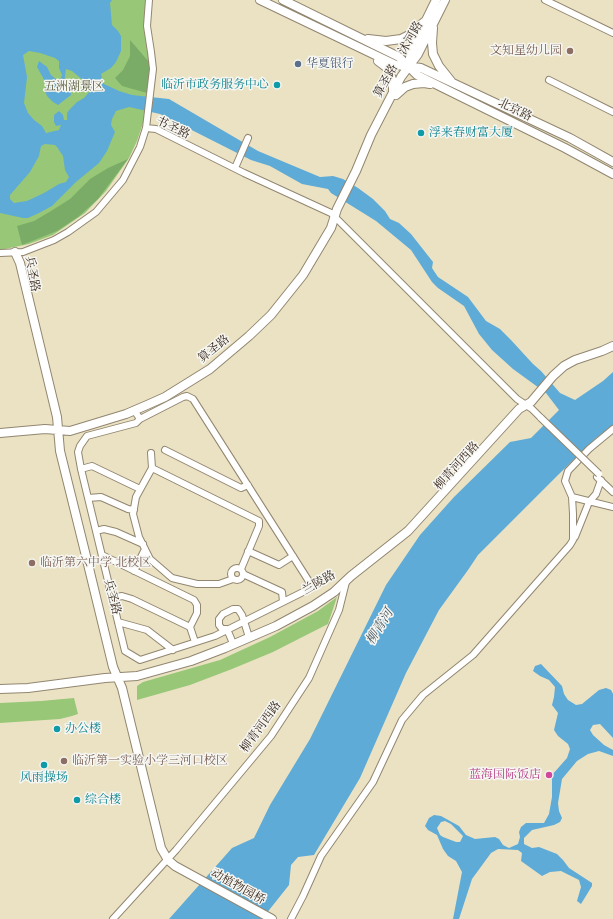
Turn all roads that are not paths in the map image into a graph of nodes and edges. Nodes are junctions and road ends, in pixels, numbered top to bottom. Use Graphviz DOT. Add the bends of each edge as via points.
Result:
graph roads {
  1 [pos="149,0"];
  2 [pos="152,0"];
  3 [pos="260,0"];
  4 [pos="282,0"];
  5 [pos="436,0"];
  6 [pos="445,0"];
  7 [pos="545,0"];
  8 [pos="431,20"];
  9 [pos="613,33"];
  10 [pos="362,39"];
  11 [pos="361,49"];
  12 [pos="408,66"];
  13 [pos="550,80"];
  14 [pos="453,83"];
  15 [pos="439,86"];
  16 [pos="154,87"];
  17 [pos="394,94"];
  18 [pos="613,112"];
  19 [pos="146,128"];
  20 [pos="248,139"];
  21 [pos="613,162"];
  22 [pos="235,168"];
  23 [pos="613,174"];
  24 [pos="335,218"];
  25 [pos="15,252"];
  26 [pos="0,253"];
  27 [pos="0,257"];
  28 [pos="613,346"];
  29 [pos="525,405"];
  30 [pos="134,410"];
  31 [pos="140,419"];
  32 [pos="613,429"];
  33 [pos="57,430"];
  34 [pos="0,433"];
  35 [pos="0,437"];
  36 [pos="165,450"];
  37 [pos="151,453"];
  38 [pos="152,468"];
  39 [pos="80,469"];
  40 [pos="599,477"];
  41 [pos="248,485"];
  42 [pos="613,488"];
  43 [pos="140,489"];
  44 [pos="613,492"];
  45 [pos="88,498"];
  46 [pos="572,498"];
  47 [pos="590,502"];
  48 [pos="613,507"];
  49 [pos="134,510"];
  50 [pos="96,531"];
  51 [pos="573,540"];
  52 [pos="144,547"];
  53 [pos="248,551"];
  54 [pos="102,555"];
  55 [pos="293,556"];
  56 [pos="134,571"];
  57 [pos="242,571"];
  58 [pos="233,578"];
  59 [pos="346,582"];
  60 [pos="112,598"];
  61 [pos="283,602"];
  62 [pos="244,621"];
  63 [pos="118,622"];
  64 [pos="190,627"];
  65 [pos="228,629"];
  66 [pos="248,634"];
  67 [pos="232,641"];
  68 [pos="195,642"];
  69 [pos="173,650"];
  70 [pos="117,678"];
  71 [pos="0,689"];
  72 [pos="0,693"];
  73 [pos="166,862"];
  74 [pos="191,878"];
  75 [pos="114,919"];
  76 [pos="261,919"];
  77 [pos="272,919"];
  78 [pos="291,919"];
  1 -- 16 [label="street" via="147,26 152,52"];
  2 -- 16 [label="street" via="150,25 155,51"];
  3 -- 11 [label="main road, 北京路"];
  4 -- 10 [label="main road, 北京路"];
  5 -- 8 [label="main road, 沭河路"];
  6 -- 8 [label="main road, 沭河路"];
  7 -- 9 [label="street"];
  8 -- 10 [label="main road" via="401,39"];
  8 -- 12 [label="main road, 沭河路" via="418,54"];
  8 -- 14 [label="main road" via="433,54"];
  10 -- 12 [label="main road, 北京路" via="399,57"];
  11 -- 12 [label="main road, 北京路" via="396,65"];
  11 -- 17 [label="main road" via="386,67 394,82"];
  12 -- 14 [label="main road, 北京路" via="421,68"];
  12 -- 15 [label="main road, 北京路" via="417,75"];
  12 -- 17 [label="main road, 算圣路"];
  13 -- 18 [label="street"];
  14 -- 21 [label="main road, 北京路" via="570,138"];
  15 -- 17 [label="main road" via="413,84"];
  15 -- 23 [label="main road, 北京路"];
  16 -- 19 [label="street"];
  17 -- 24 [label="main road, 算圣路" via="368,142 358,172 337,209"];
  19 -- 22 [label="street, 书圣路" via="156,129"];
  19 -- 24 [label="street, 书圣路"];
  19 -- 25 [label="street" via="120,178 94,209 53,237"];
  20 -- 22 [label="street"];
  22 -- 24 [label="street, 书圣路" via="331,213"];
  24 -- 29 [label="street, 书圣路"];
  24 -- 30 [label="main road, 算圣路" via="303,275 271,315 210,369 165,397"];
  24 -- 33 [label="main road, 算圣路" via="300,273 268,312 208,366 145,402"];
  25 -- 26 [label="street"];
  25 -- 27 [label="street"];
  25 -- 33 [label="main road, 兵圣路"];
  28 -- 29 [label="main road, 柳青河西路" via="564,366"];
  29 -- 40 [label="street, 书圣路, bridge" via="532,409"];
  29 -- 59 [label="main road, 柳青河西路" via="522,412 411,534"];
  30 -- 31 [label="street"];
  30 -- 33 [label="main road, 算圣路" via="70,431"];
  31 -- 39 [label="street" via="136,423 87,436 78,452"];
  31 -- 41 [label="street" via="183,397 193,399"];
  32 -- 46 [label="street" via="568,471 566,481"];
  33 -- 34 [label="main road, 算圣路"];
  33 -- 35 [label="main road, 算圣路"];
  33 -- 70 [label="main road, 兵圣路" via="62,441 118,666"];
  36 -- 41 [label="street" via="241,488"];
  37 -- 38 [label="street"];
  38 -- 43 [label="street"];
  38 -- 53 [label="street" via="259,521"];
  39 -- 43 [label="street" via="92,466"];
  39 -- 45 [label="street"];
  40 -- 42 [label="street"];
  40 -- 44 [label="street"];
  40 -- 47 [label="street" via="596,494"];
  41 -- 55 [label="street"];
  43 -- 49 [label="street"];
  45 -- 49 [label="street" via="101,497"];
  45 -- 50 [label="street"];
  46 -- 47 [label="street"];
  46 -- 51 [label="street"];
  47 -- 48 [label="street"];
  47 -- 51 [label="street"];
  49 -- 52 [label="street" via="139,537"];
  50 -- 52 [label="street" via="104,529 116,532"];
  50 -- 54 [label="street"];
  51 -- 78 [label="street" via="562,556 478,650 423,696 402,720 373,782 320,856"];
  52 -- 56 [label="street"];
  52 -- 58 [label="street" via="150,559 172,578 197,584 219,584"];
  53 -- 55 [label="street" via="279,565"];
  53 -- 57 [label="street"];
  54 -- 56 [label="street"];
  54 -- 60 [label="street"];
  55 -- 61 [label="street" via="310,583 306,590"];
  56 -- 64 [label="street" via="194,600 197,612"];
  57 -- 58 [label="street" via="239,580"];
  57 -- 58 [label="street" via="237,567 232,569 230,574"];
  57 -- 61 [label="street" via="282,592"];
  59 -- 66 [label="main road, 兰陵路"];
  59 -- 70 [label="main road, 兰陵路" via="313,606 254,637 190,661 137,676"];
  59 -- 73 [label="street, 柳青河西路" via="337,616 309,678 271,736"];
  60 -- 63 [label="street"];
  60 -- 64 [label="street" via="122,596 132,599"];
  61 -- 62 [label="street"];
  62 -- 65 [label="street"];
  62 -- 65 [label="street" via="238,610 233,609 219,619 222,629"];
  62 -- 66 [label="street"];
  63 -- 69 [label="street" via="148,630"];
  63 -- 69 [label="street" via="125,651 140,660"];
  64 -- 68 [label="street"];
  65 -- 67 [label="street"];
  65 -- 68 [label="street"];
  66 -- 67 [label="main road, 兰陵路"];
  67 -- 70 [label="main road, 兰陵路" via="189,657"];
  68 -- 69 [label="street"];
  70 -- 71 [label="main road, 兰陵路"];
  70 -- 72 [label="main road, 兰陵路" via="78,686"];
  70 -- 73 [label="main road, 兵圣路" via="122,688"];
  73 -- 74 [label="main road" via="172,870"];
  73 -- 75 [label="street, 柳青河西路"];
  74 -- 76 [label="main road, 动植物园桥"];
  74 -- 77 [label="main road, 动植物园桥"];
}
